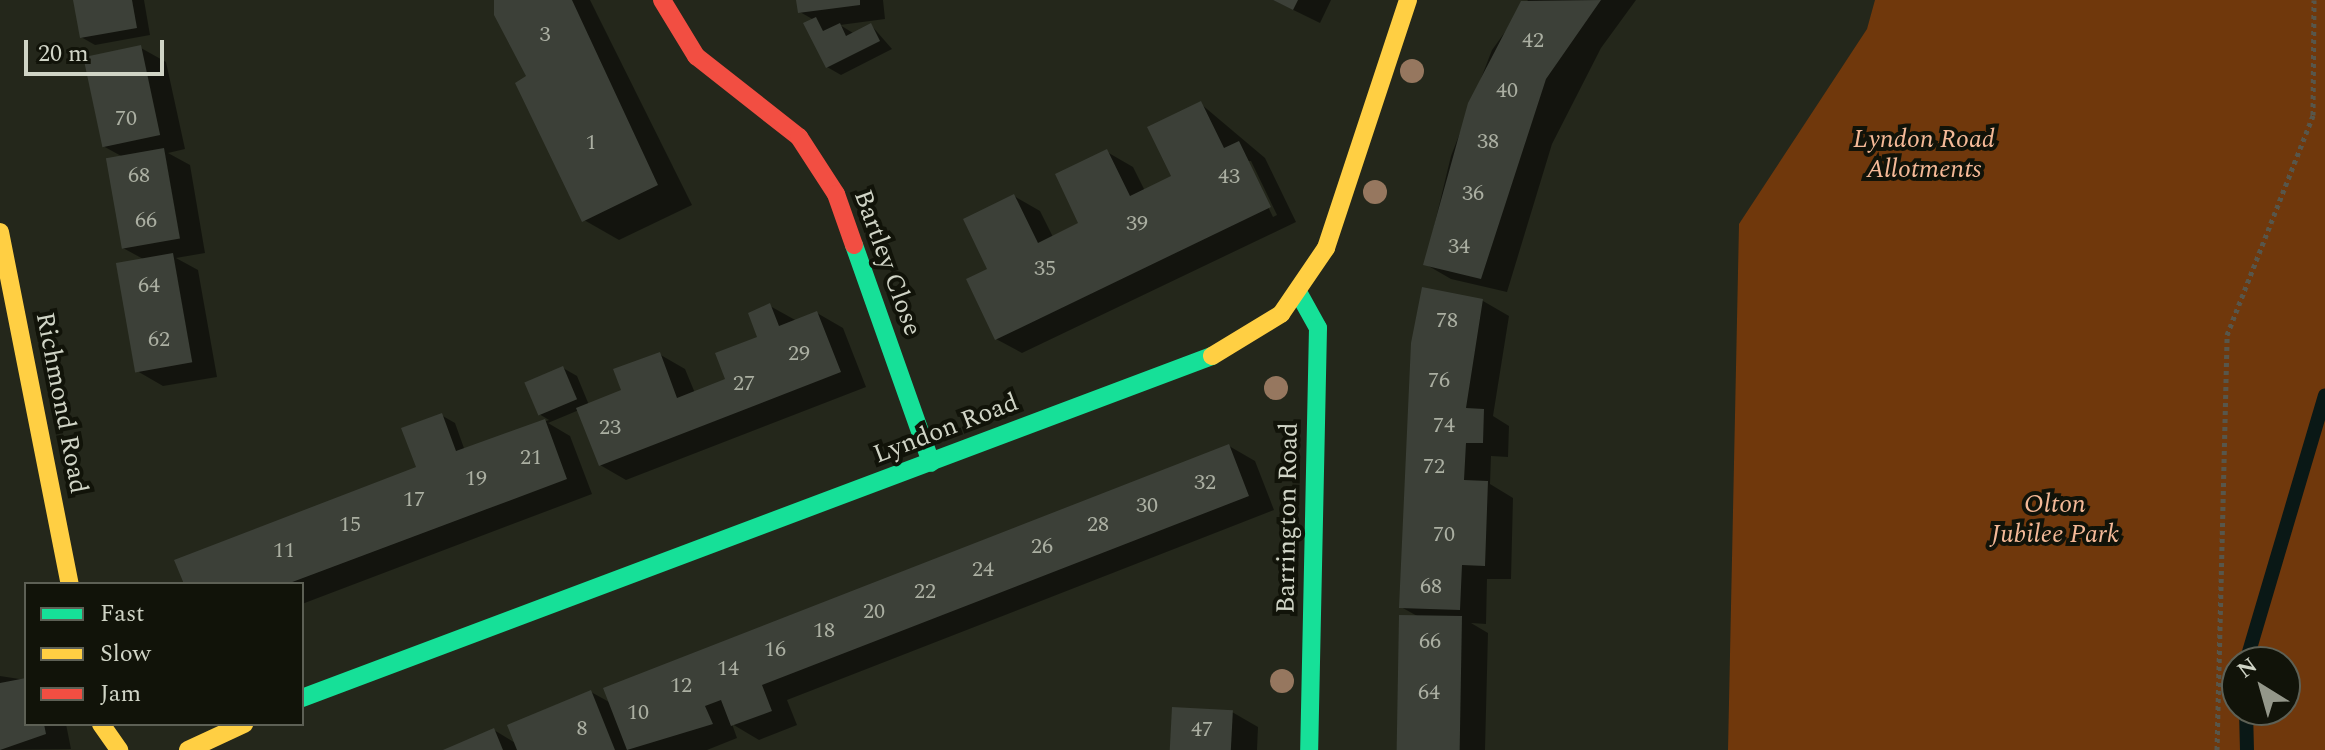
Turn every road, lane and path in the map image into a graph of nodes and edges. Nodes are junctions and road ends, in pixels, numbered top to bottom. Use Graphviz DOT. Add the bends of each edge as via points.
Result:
graph roads {
  1 [pos="662,0"];
  2 [pos="1408,0"];
  3 [pos="2314,0"];
  4 [pos="0,232"];
  5 [pos="1298,292"];
  6 [pos="931,463"];
  7 [pos="70,582"];
  8 [pos="304,697"];
  9 [pos="102,726"];
  10 [pos="240,726"];
  11 [pos="119,750"];
  12 [pos="188,750"];
  13 [pos="1309,750"];
  14 [pos="2217,750"];
  1 -- 6 [label="street, Bartley Close" via="696,56 799,137 836,194"];
  2 -- 5 [label="street, Lyndon Road" via="1326,248"];
  3 -- 14 [label="path" via="2313,115 2227,335"];
  4 -- 7 [label="street, Richmond Road"];
  5 -- 6 [label="street, Lyndon Road" via="1261,330 1208,358"];
  5 -- 13 [label="street, Barrington Road" via="1318,328"];
  6 -- 8 [label="street, Lyndon Road"];
  9 -- 11 [label="street"];
  10 -- 12 [label="street"];
}
